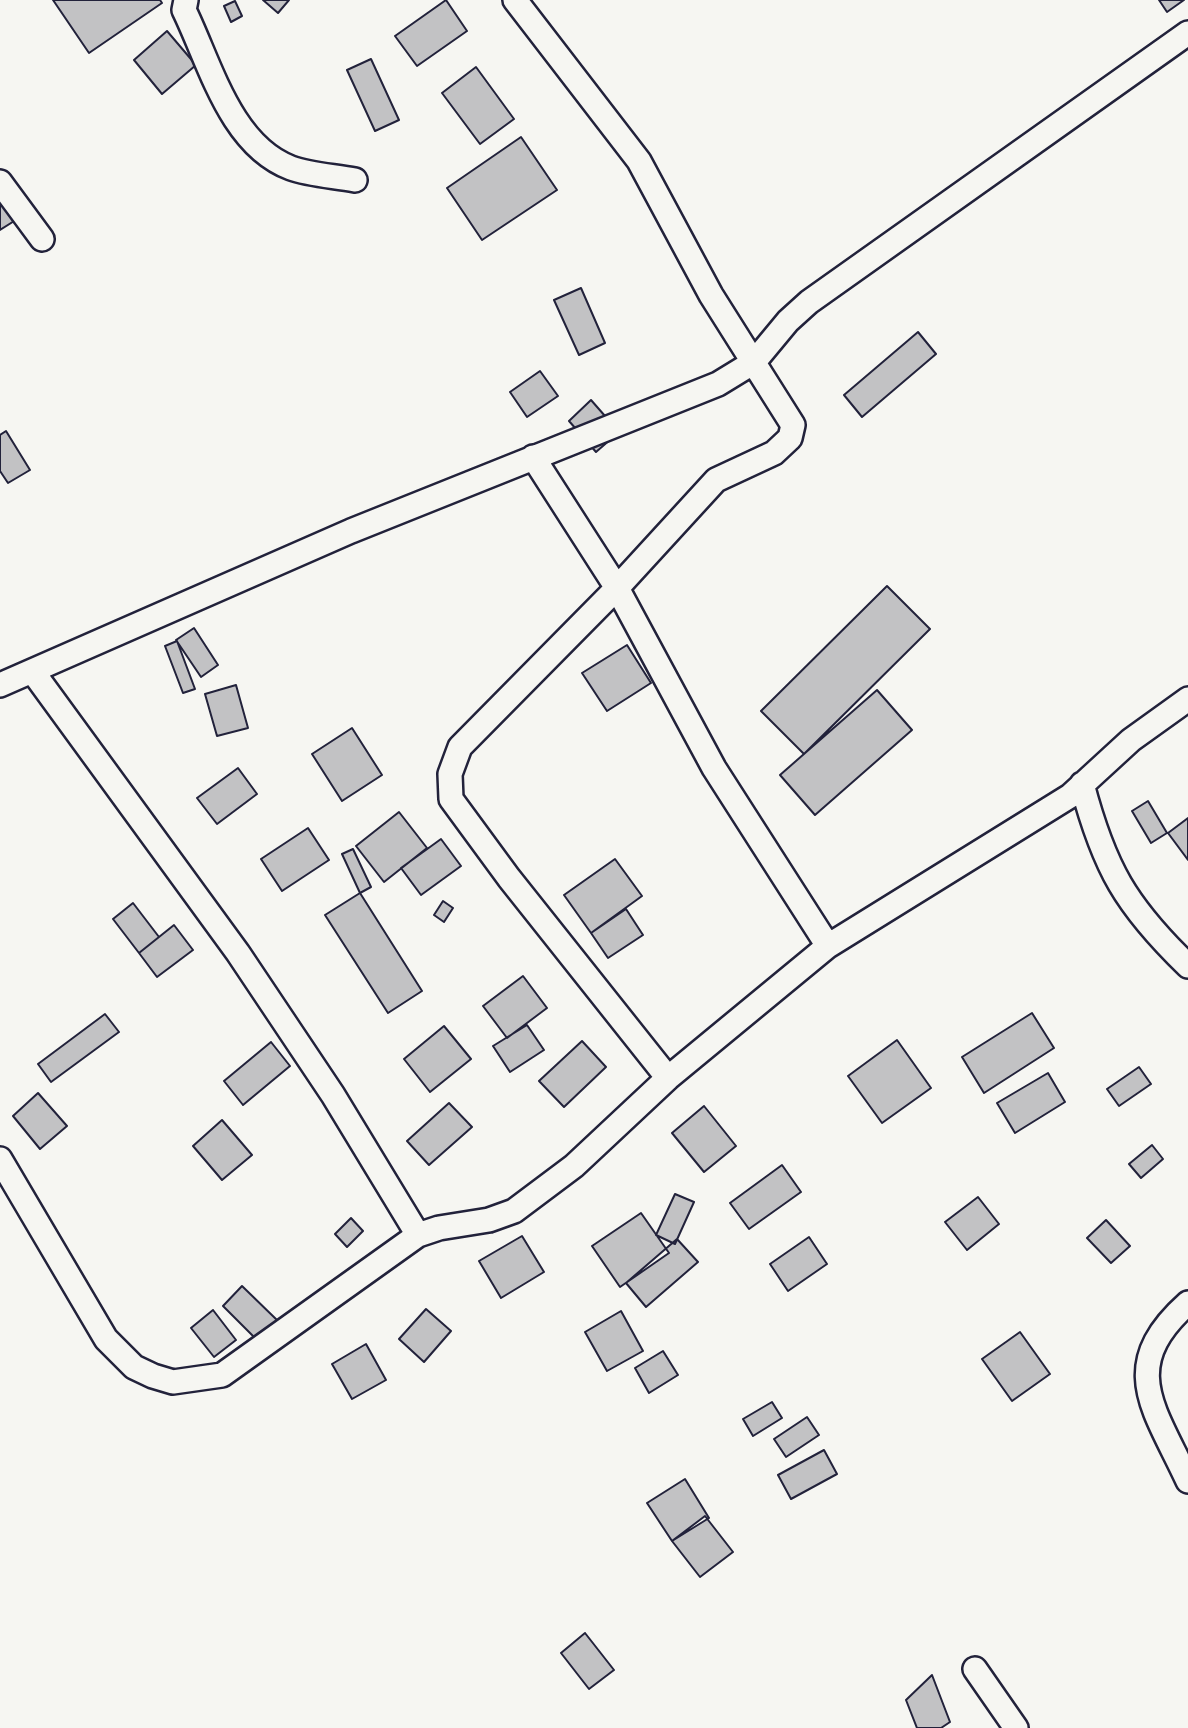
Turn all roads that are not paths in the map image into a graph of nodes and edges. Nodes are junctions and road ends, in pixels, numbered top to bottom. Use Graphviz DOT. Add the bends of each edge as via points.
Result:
graph roads {
  1 [pos="186,0"];
  2 [pos="516,0"];
  3 [pos="1188,33"];
  4 [pos="355,180"];
  5 [pos="0,182"];
  6 [pos="42,239"];
  7 [pos="754,362"];
  8 [pos="533,457"];
  9 [pos="617,588"];
  10 [pos="33,672"];
  11 [pos="0,685"];
  12 [pos="1188,699"];
  13 [pos="1082,784"];
  14 [pos="828,946"];
  15 [pos="1188,966"];
  16 [pos="668,1078"];
  17 [pos="0,1159"];
  18 [pos="418,1235"];
  19 [pos="1188,1303"];
  20 [pos="1188,1481"];
  21 [pos="975,1669"];
  22 [pos="1016,1728"];
  1 -- 4 [label="street" via="184,10 247,136 291,168"];
  2 -- 7 [label="street" via="639,161 711,295"];
  3 -- 7 [label="street" via="809,302"];
  5 -- 6 [label="street"];
  7 -- 8 [label="street" via="719,384"];
  7 -- 9 [label="street" via="793,425 790,438 774,453 716,480"];
  8 -- 9 [label="street"];
  8 -- 10 [label="street" via="351,531"];
  9 -- 14 [label="street" via="715,768"];
  9 -- 16 [label="street" via="460,747 450,774 451,799"];
  10 -- 11 [label="street"];
  10 -- 18 [label="street" via="238,953 333,1095"];
  12 -- 13 [label="street" via="1131,740"];
  13 -- 14 [label="street" via="1070,796"];
  13 -- 15 [label="street" via="1106,863 1125,897"];
  14 -- 16 [label="street"];
  16 -- 18 [label="street" via="575,1166 514,1211"];
  17 -- 18 [label="street" via="106,1339 134,1367 173,1382 222,1375"];
  19 -- 20 [label="street" via="1158,1338 1145,1368 1148,1393"];
  21 -- 22 [label="street"];
}
